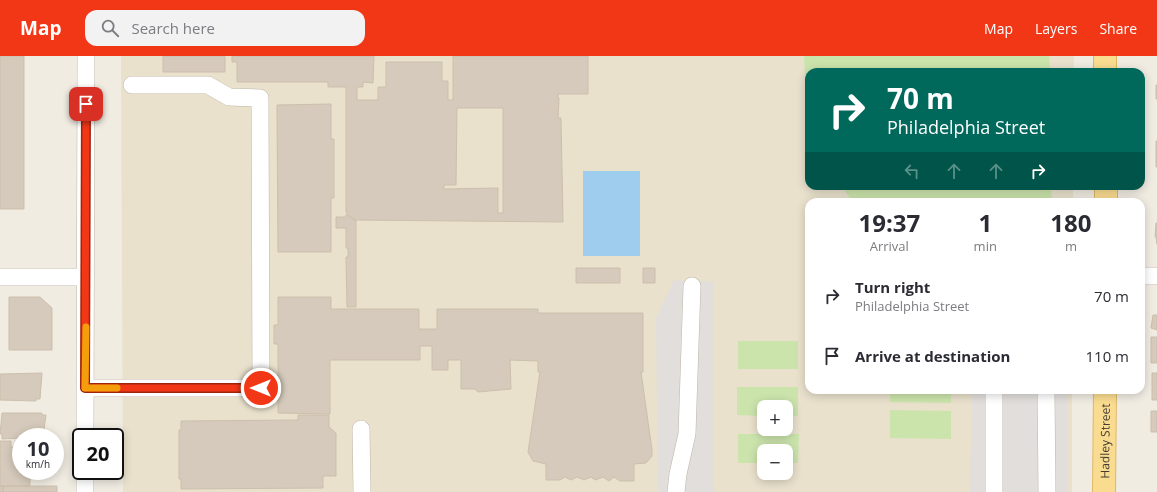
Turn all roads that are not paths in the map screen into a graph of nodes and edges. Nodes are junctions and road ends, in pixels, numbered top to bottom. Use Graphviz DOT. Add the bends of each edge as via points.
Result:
graph roads {
  1 [pos="86,56"];
  2 [pos="1106,56"];
  3 [pos="1106,68"];
  4 [pos="132,85"];
  5 [pos="1145,276"];
  6 [pos="1157,276"];
  7 [pos="0,277"];
  8 [pos="86,278"];
  9 [pos="692,286"];
  10 [pos="85,388"];
  11 [pos="994,394"];
  12 [pos="1046,394"];
  13 [pos="1105,394"];
  14 [pos="85,428"];
  15 [pos="361,429"];
  16 [pos="85,480"];
  17 [pos="85,492"];
  18 [pos="362,492"];
  19 [pos="676,492"];
  20 [pos="994,492"];
  21 [pos="1047,492"];
  22 [pos="1104,492"];
  1 -- 8 [label="street"];
  2 -- 3 [label="main road"];
  4 -- 10 [label="street" via="208,85 229,97 260,98 261,388"];
  5 -- 6 [label="street"];
  7 -- 8 [label="street"];
  8 -- 10 [label="street"];
  9 -- 19 [label="street" via="688,434"];
  10 -- 14 [label="street"];
  11 -- 20 [label="street"];
  12 -- 21 [label="street"];
  13 -- 22 [label="main road, Hadley Street"];
  15 -- 18 [label="street"];
  16 -- 17 [label="street"];
}
